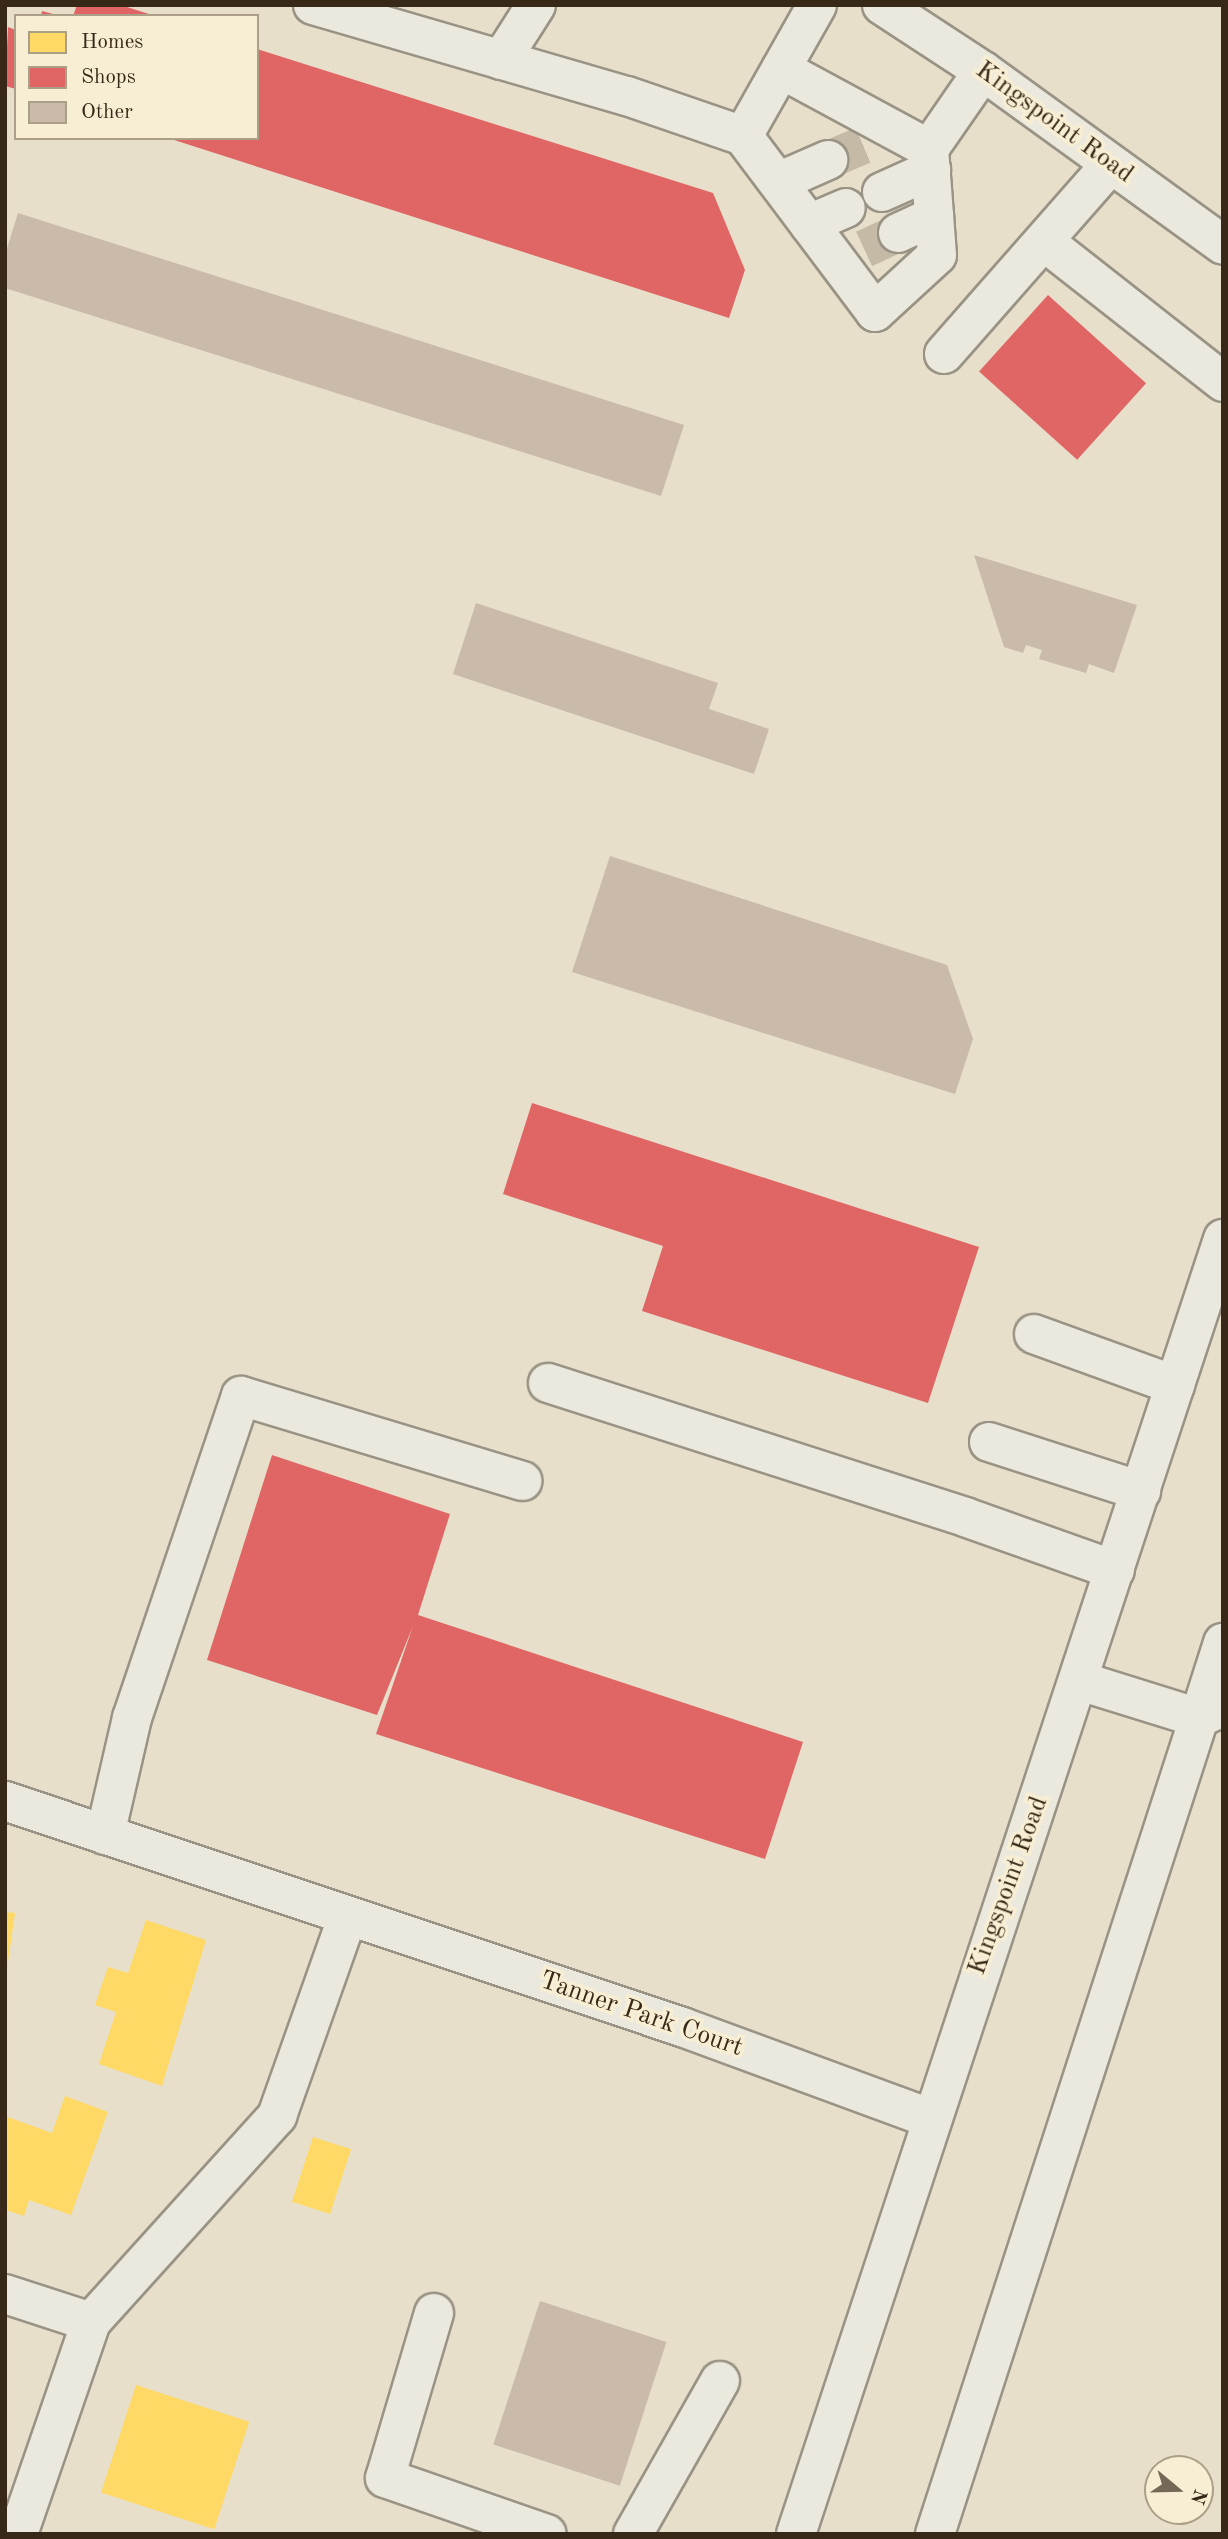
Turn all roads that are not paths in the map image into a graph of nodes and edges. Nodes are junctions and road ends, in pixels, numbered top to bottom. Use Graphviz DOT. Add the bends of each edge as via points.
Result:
graph roads {
  1 [pos="313,5"];
  2 [pos="536,5"];
  3 [pos="817,5"];
  4 [pos="882,5"];
  5 [pos="501,60"];
  6 [pos="780,69"];
  7 [pos="983,71"];
  8 [pos="743,136"];
  9 [pos="930,159"];
  10 [pos="828,160"];
  11 [pos="1110,165"];
  12 [pos="778,182"];
  13 [pos="882,191"];
  14 [pos="846,208"];
  15 [pos="934,216"];
  16 [pos="809,224"];
  17 [pos="898,233"];
  18 [pos="1046,243"];
  19 [pos="1223,245"];
  20 [pos="944,354"];
  21 [pos="1223,382"];
  22 [pos="1223,1239"];
  23 [pos="1034,1334"];
  24 [pos="548,1383"];
  25 [pos="1175,1385"];
  26 [pos="989,1442"];
  27 [pos="522,1481"];
  28 [pos="1141,1491"];
  29 [pos="1115,1570"];
  30 [pos="1223,1643"];
  31 [pos="1080,1681"];
  32 [pos="1211,1713"];
  33 [pos="5,1801"];
  34 [pos="105,1835"];
  35 [pos="348,1916"];
  36 [pos="932,2119"];
  37 [pos="5,2294"];
  38 [pos="434,2313"];
  39 [pos="90,2322"];
  40 [pos="720,2381"];
  41 [pos="18,2534"];
  42 [pos="547,2534"];
  43 [pos="633,2534"];
  44 [pos="796,2534"];
  45 [pos="935,2534"];
  1 -- 5 [label="street"];
  2 -- 5 [label="street"];
  3 -- 6 [label="street"];
  4 -- 7 [label="street, Kingspoint Road"];
  5 -- 8 [label="street" via="628,96"];
  6 -- 8 [label="street"];
  6 -- 9 [label="street" via="880,138"];
  7 -- 9 [label="street"];
  7 -- 11 [label="street, Kingspoint Road"];
  8 -- 12 [label="street"];
  9 -- 13 [label="street"];
  9 -- 15 [label="street"];
  10 -- 12 [label="street"];
  11 -- 18 [label="street"];
  11 -- 19 [label="street, Kingspoint Road"];
  12 -- 16 [label="street"];
  14 -- 16 [label="street"];
  15 -- 16 [label="street" via="937,255 876,312 851,255"];
  15 -- 17 [label="street"];
  18 -- 20 [label="street"];
  18 -- 21 [label="street"];
  22 -- 25 [label="street, Kingspoint Road"];
  23 -- 25 [label="street"];
  24 -- 29 [label="street"];
  25 -- 28 [label="street, Kingspoint Road"];
  26 -- 28 [label="street"];
  27 -- 34 [label="street" via="241,1396 132,1718"];
  28 -- 29 [label="street, Kingspoint Road"];
  29 -- 31 [label="street, Kingspoint Road"];
  30 -- 32 [label="street"];
  31 -- 32 [label="street"];
  31 -- 36 [label="street, Kingspoint Road"];
  32 -- 45 [label="street"];
  33 -- 34 [label="street, Tanner Park Court"];
  34 -- 35 [label="street, Tanner Park Court"];
  35 -- 36 [label="street, Tanner Park Court" via="682,2027"];
  35 -- 39 [label="street" via="277,2116"];
  36 -- 44 [label="street, Kingspoint Road"];
  37 -- 39 [label="street"];
  38 -- 42 [label="street" via="385,2478"];
  39 -- 41 [label="street"];
  40 -- 43 [label="street"];
}
